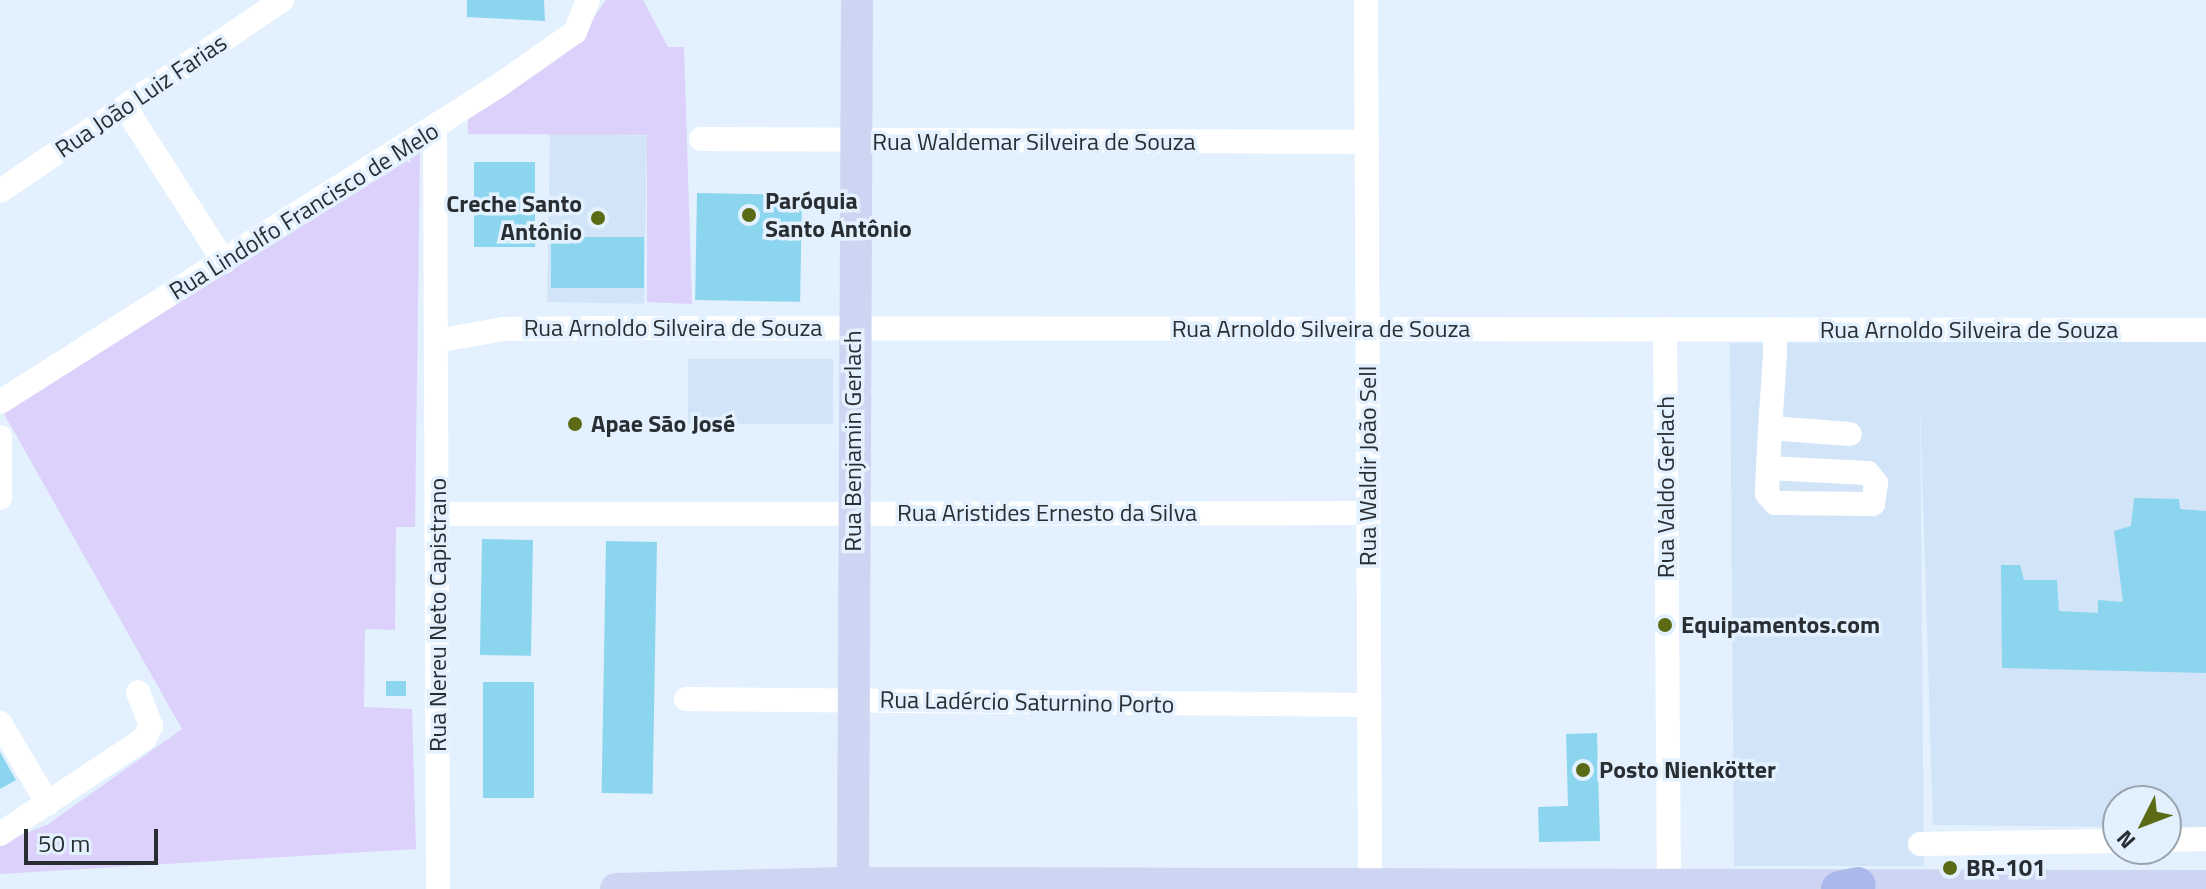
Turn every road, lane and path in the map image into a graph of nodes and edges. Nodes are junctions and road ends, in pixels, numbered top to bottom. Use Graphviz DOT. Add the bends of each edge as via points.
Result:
graph roads {
  1 [pos="282,0"];
  2 [pos="588,0"];
  3 [pos="857,0"];
  4 [pos="1366,0"];
  5 [pos="125,107"];
  6 [pos="435,128"];
  7 [pos="701,139"];
  8 [pos="853,141"];
  9 [pos="1367,142"];
  10 [pos="0,191"];
  11 [pos="224,262"];
  12 [pos="853,328"];
  13 [pos="1367,329"];
  14 [pos="1665,329"];
  15 [pos="1775,329"];
  16 [pos="2206,330"];
  17 [pos="437,341"];
  18 [pos="0,402"];
  19 [pos="1770,428"];
  20 [pos="1850,434"];
  21 [pos="0,437"];
  22 [pos="1768,468"];
  23 [pos="0,498"];
  24 [pos="1368,513"];
  25 [pos="437,514"];
  26 [pos="853,514"];
  27 [pos="138,692"];
  28 [pos="686,699"];
  29 [pos="853,700"];
  30 [pos="1369,705"];
  31 [pos="0,723"];
  32 [pos="48,804"];
  33 [pos="0,834"];
  34 [pos="2206,839"];
  35 [pos="2182,840"];
  36 [pos="2102,841"];
  37 [pos="1920,844"];
  38 [pos="853,883"];
  39 [pos="1370,884"];
  40 [pos="1669,885"];
  41 [pos="2206,886"];
  42 [pos="1848,887"];
  43 [pos="438,889"];
  44 [pos="616,889"];
  1 -- 5 [label="street, Rua João Luiz Farias"];
  2 -- 6 [label="street, Rua Lindolfo Francisco de Melo" via="575,32"];
  3 -- 8 [label="main road, Rua Benjamin Gerlach"];
  4 -- 9 [label="street, Rua Waldir João Sell"];
  5 -- 10 [label="street, Rua João Luiz Farias"];
  5 -- 11 [label="street"];
  6 -- 11 [label="street, Rua Lindolfo Francisco de Melo"];
  6 -- 17 [label="street, Rua Nereu Neto Capistrano"];
  7 -- 8 [label="street, Rua Waldemar Silveira de Souza"];
  8 -- 9 [label="street, Rua Waldemar Silveira de Souza"];
  8 -- 12 [label="main road, Rua Benjamin Gerlach"];
  9 -- 13 [label="street, Rua Waldir João Sell"];
  11 -- 18 [label="street, Rua Lindolfo Francisco de Melo"];
  12 -- 13 [label="street, Rua Arnoldo Silveira de Souza"];
  12 -- 17 [label="street, Rua Arnoldo Silveira de Souza" via="503,329"];
  12 -- 26 [label="main road, Rua Benjamin Gerlach"];
  13 -- 14 [label="street, Rua Arnoldo Silveira de Souza"];
  13 -- 24 [label="street, Rua Waldir João Sell"];
  14 -- 15 [label="street, Rua Arnoldo Silveira de Souza"];
  14 -- 40 [label="street, Rua Valdo Gerlach"];
  15 -- 16 [label="street, Rua Arnoldo Silveira de Souza"];
  15 -- 19 [label="street"];
  17 -- 25 [label="street, Rua Nereu Neto Capistrano"];
  19 -- 20 [label="street"];
  19 -- 22 [label="street"];
  21 -- 23 [label="street"];
  24 -- 26 [label="street, Rua Aristides Ernesto da Silva"];
  24 -- 30 [label="street, Rua Waldir João Sell"];
  25 -- 26 [label="street, Rua Aristides Ernesto da Silva"];
  25 -- 43 [label="street, Rua Nereu Neto Capistrano"];
  26 -- 29 [label="main road, Rua Benjamin Gerlach"];
  27 -- 32 [label="street" via="150,732"];
  28 -- 29 [label="street, Rua Ladércio Saturnino Porto"];
  29 -- 30 [label="street, Rua Ladércio Saturnino Porto"];
  29 -- 38 [label="main road, Rua Benjamin Gerlach"];
  30 -- 39 [label="street, Rua Waldir João Sell"];
  31 -- 32 [label="street"];
  32 -- 33 [label="street"];
  34 -- 35 [label="street"];
  36 -- 37 [label="street"];
  38 -- 39 [label="main road"];
  38 -- 44 [label="main road"];
  39 -- 40 [label="main road"];
  40 -- 42 [label="main road"];
  41 -- 42 [label="main road"];
}
